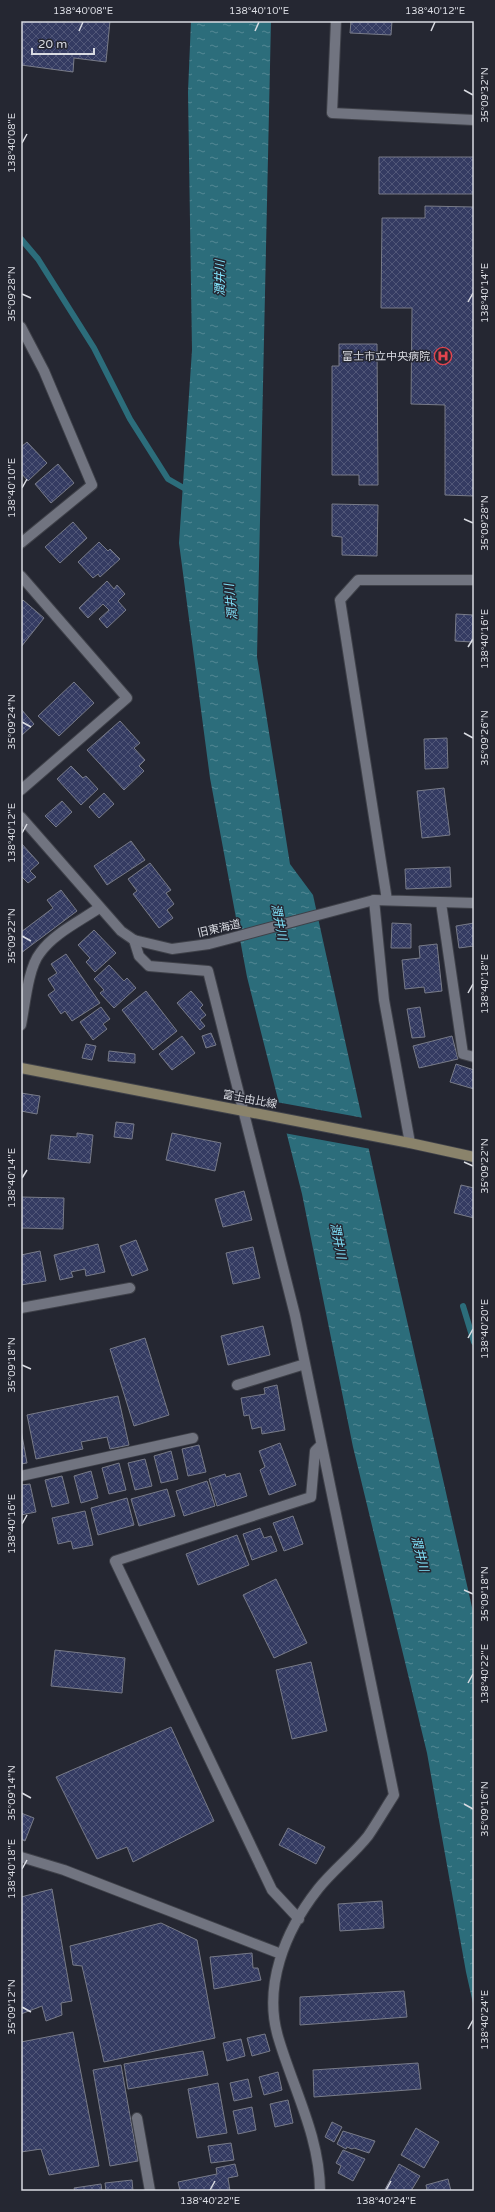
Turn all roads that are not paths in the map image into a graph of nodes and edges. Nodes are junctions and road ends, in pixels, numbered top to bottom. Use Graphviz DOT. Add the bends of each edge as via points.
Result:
graph roads {
  1 [pos="336,21"];
  2 [pos="474,120"];
  3 [pos="21,327"];
  4 [pos="21,543"];
  5 [pos="21,576"];
  6 [pos="474,580"];
  7 [pos="21,790"];
  8 [pos="21,817"];
  9 [pos="374,900"];
  10 [pos="387,900"];
  11 [pos="441,903"];
  12 [pos="474,904"];
  13 [pos="99,908"];
  14 [pos="134,940"];
  15 [pos="21,1025"];
  16 [pos="474,1057"];
  17 [pos="21,1068"];
  18 [pos="244,1110"];
  19 [pos="410,1143"];
  20 [pos="474,1157"];
  21 [pos="130,1288"];
  22 [pos="21,1308"];
  23 [pos="305,1364"];
  24 [pos="237,1385"];
  25 [pos="193,1438"];
  26 [pos="321,1445"];
  27 [pos="21,1476"];
  28 [pos="21,1857"];
  29 [pos="299,1919"];
  30 [pos="281,1954"];
  31 [pos="137,2118"];
  32 [pos="150,2191"];
  33 [pos="320,2191"];
  1 -- 2 [label="street" via="332,112"];
  3 -- 4 [label="street" via="44,371 92,485"];
  5 -- 7 [label="street" via="127,698"];
  6 -- 10 [label="street" via="358,580 340,600"];
  8 -- 13 [label="street, 旧東海道"];
  9 -- 10 [label="street, 旧東海道"];
  9 -- 14 [label="street, 旧東海道" via="209,944 172,949"];
  9 -- 19 [label="street" via="384,1000"];
  10 -- 11 [label="street, 旧東海道"];
  11 -- 12 [label="street, 旧東海道"];
  11 -- 16 [label="street" via="464,1054"];
  13 -- 14 [label="street, 旧東海道" via="121,931"];
  13 -- 15 [label="street" via="55,938 39,953 32,971"];
  14 -- 18 [label="street" via="139,956 149,966 208,971"];
  17 -- 18 [label="main road, 富士由比線"];
  18 -- 19 [label="main road, 富士由比線"];
  18 -- 23 [label="street"];
  19 -- 20 [label="main road, 富士由比線"];
  21 -- 22 [label="street"];
  23 -- 24 [label="street"];
  23 -- 26 [label="street"];
  25 -- 27 [label="street"];
  26 -- 29 [label="street" via="394,1795 367,1837 318,1889"];
  26 -- 29 [label="street" via="315,1451 311,1497 115,1561 272,1890"];
  28 -- 30 [label="street" via="64,1870"];
  29 -- 30 [label="street"];
  30 -- 33 [label="street" via="274,1983 273,2009 278,2039 310,2128 320,2171"];
  31 -- 32 [label="street"];
}
